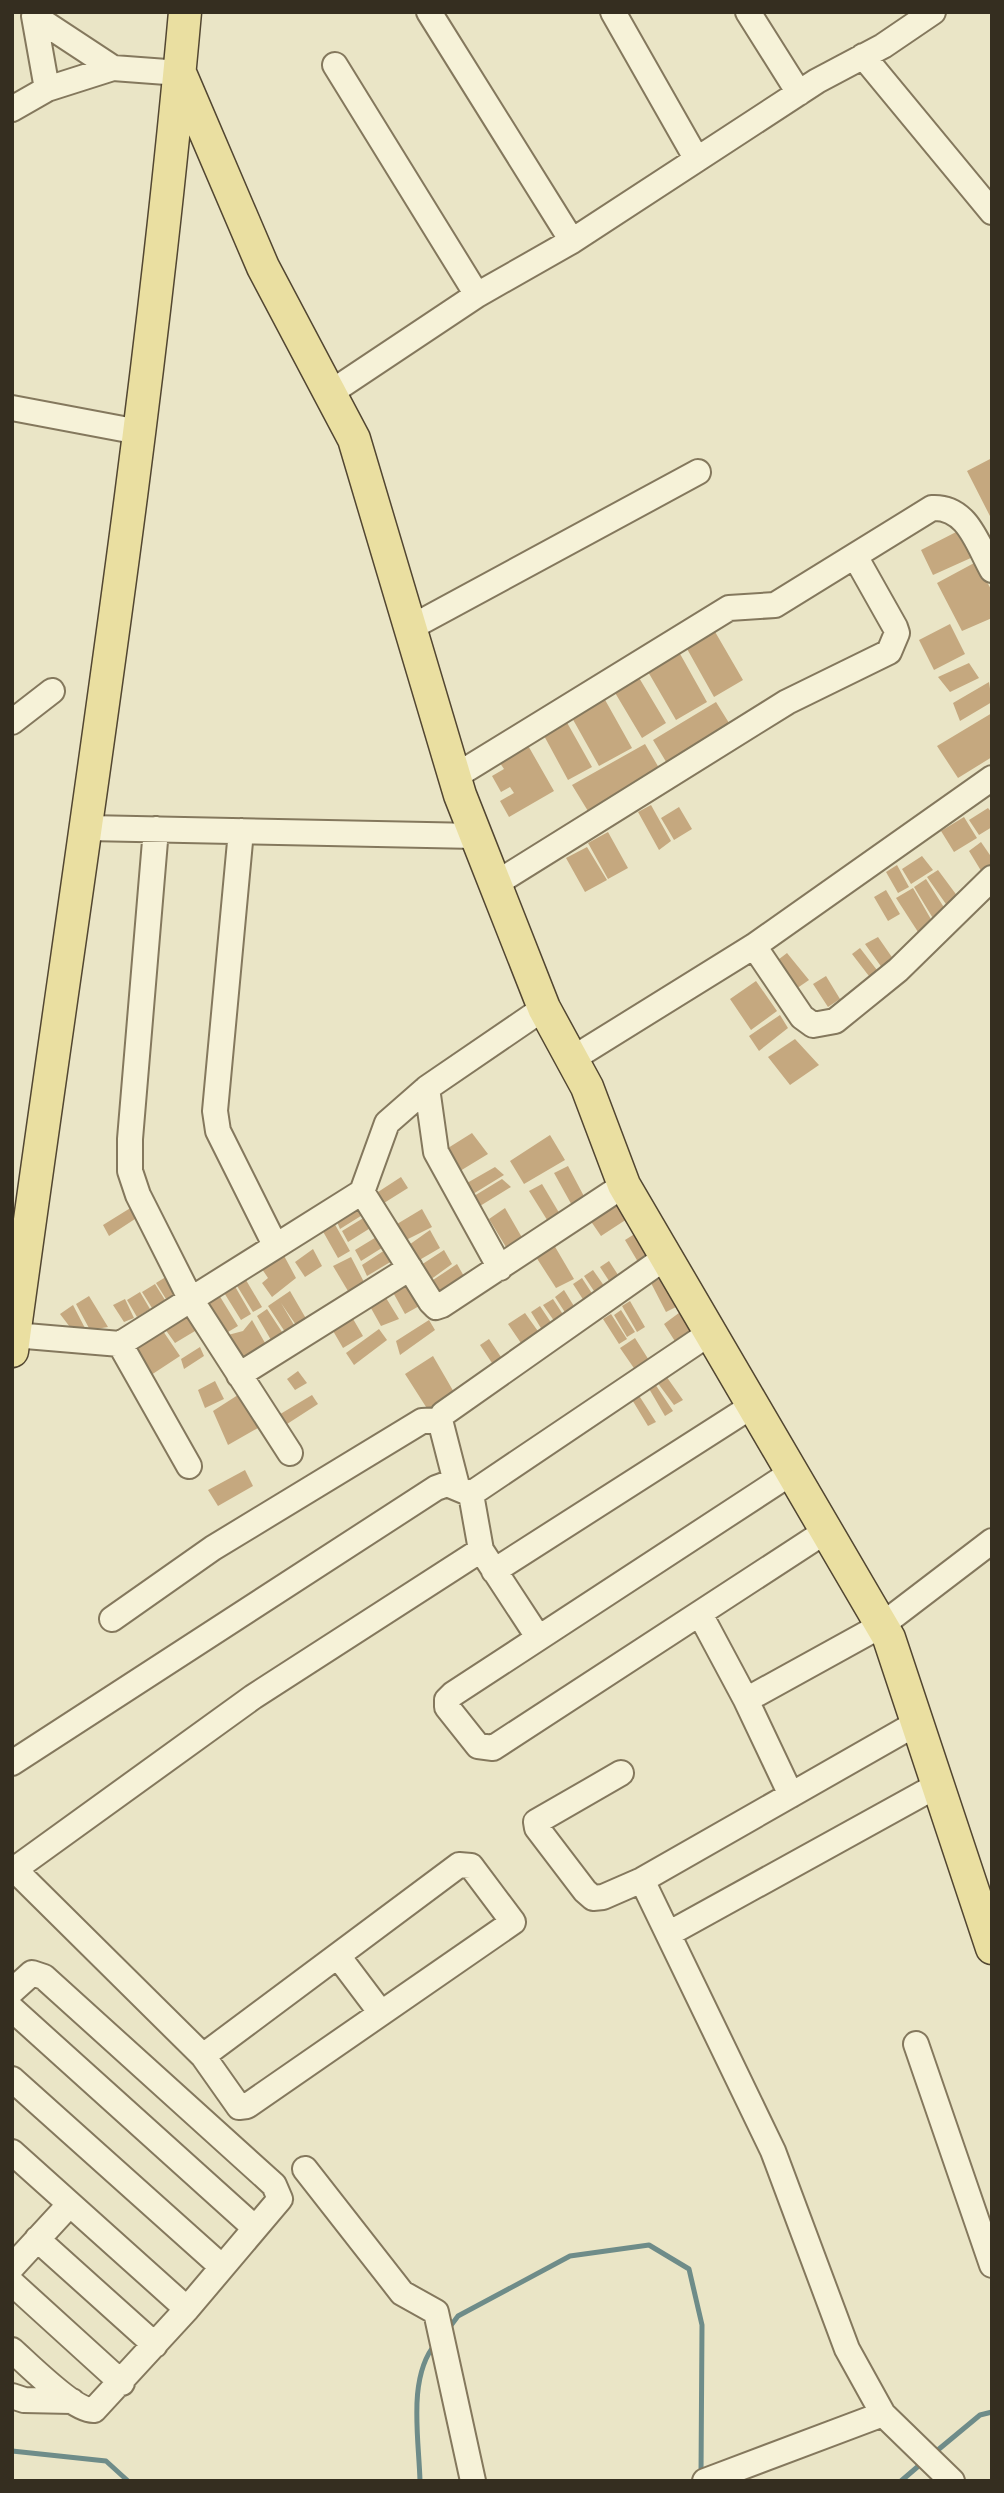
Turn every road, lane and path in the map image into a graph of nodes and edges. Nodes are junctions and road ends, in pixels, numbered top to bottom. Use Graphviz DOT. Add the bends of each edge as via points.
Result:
graph roads {
  1 [pos="429,12"];
  2 [pos="612,12"];
  3 [pos="748,12"];
  4 [pos="33,14"];
  5 [pos="190,15"];
  6 [pos="919,16"];
  7 [pos="863,56"];
  8 [pos="335,65"];
  9 [pos="113,68"];
  10 [pos="180,73"];
  11 [pos="47,89"];
  12 [pos="799,93"];
  13 [pos="12,109"];
  14 [pos="696,158"];
  15 [pos="992,212"];
  16 [pos="572,241"];
  17 [pos="477,295"];
  18 [pos="330,393"];
  19 [pos="12,408"];
  20 [pos="139,432"];
  21 [pos="698,472"];
  22 [pos="855,556"];
  23 [pos="992,570"];
  24 [pos="410,628"];
  25 [pos="52,691"];
  26 [pos="15,713"];
  27 [pos="454,777"];
  28 [pos="992,778"];
  29 [pos="88,828"];
  30 [pos="156,829"];
  31 [pos="241,831"];
  32 [pos="476,836"];
  33 [pos="992,878"];
  34 [pos="495,884"];
  35 [pos="754,946"];
  36 [pos="544,1008"];
  37 [pos="572,1059"];
  38 [pos="427,1088"];
  39 [pos="624,1185"];
  40 [pos="362,1192"];
  41 [pos="275,1245"];
  42 [pos="666,1257"];
  43 [pos="18,1260"];
  44 [pos="410,1268"];
  45 [pos="500,1268"];
  46 [pos="190,1298"];
  47 [pos="710,1333"];
  48 [pos="13,1343"];
  49 [pos="120,1345"];
  50 [pos="239,1375"];
  51 [pos="752,1406"];
  52 [pos="440,1420"];
  53 [pos="289,1453"];
  54 [pos="188,1466"];
  55 [pos="791,1473"];
  56 [pos="464,1490"];
  57 [pos="826,1531"];
  58 [pos="992,1541"];
  59 [pos="488,1560"];
  60 [pos="700,1614"];
  61 [pos="112,1619"];
  62 [pos="882,1625"];
  63 [pos="538,1637"];
  64 [pos="746,1700"];
  65 [pos="917,1723"];
  66 [pos="12,1763"];
  67 [pos="621,1773"];
  68 [pos="938,1785"];
  69 [pos="791,1795"];
  70 [pos="14,1868"];
  71 [pos="642,1880"];
  72 [pos="670,1933"];
  73 [pos="992,1948"];
  74 [pos="338,1956"];
  75 [pos="12,1991"];
  76 [pos="12,2009"];
  77 [pos="381,2014"];
  78 [pos="916,2044"];
  79 [pos="203,2056"];
  80 [pos="12,2079"];
  81 [pos="12,2151"];
  82 [pos="306,2169"];
  83 [pos="70,2204"];
  84 [pos="255,2228"];
  85 [pos="37,2239"];
  86 [pos="992,2265"];
  87 [pos="12,2267"];
  88 [pos="222,2267"];
  89 [pos="12,2283"];
  90 [pos="187,2309"];
  91 [pos="155,2345"];
  92 [pos="12,2350"];
  93 [pos="122,2383"];
  94 [pos="12,2396"];
  95 [pos="72,2401"];
  96 [pos="883,2414"];
  97 [pos="945,2474"];
  98 [pos="473,2481"];
  99 [pos="705,2481"];
  1 -- 16 [label="street"];
  2 -- 14 [label="street"];
  3 -- 12 [label="street"];
  4 -- 9 [label="street"];
  4 -- 11 [label="street"];
  5 -- 10 [label="main road"];
  6 -- 7 [label="street"];
  7 -- 12 [label="street"];
  7 -- 15 [label="street"];
  8 -- 17 [label="street"];
  9 -- 10 [label="street"];
  9 -- 11 [label="street"];
  10 -- 18 [label="main road" via="263,267"];
  10 -- 20 [label="main road"];
  11 -- 13 [label="street"];
  12 -- 14 [label="street"];
  14 -- 16 [label="street"];
  16 -- 17 [label="street"];
  17 -- 18 [label="street"];
  18 -- 24 [label="main road" via="354,439"];
  19 -- 20 [label="street"];
  20 -- 29 [label="main road"];
  21 -- 24 [label="street"];
  22 -- 23 [label="street" via="932,508 946,507 964,518"];
  22 -- 27 [label="street" via="775,605 729,608"];
  22 -- 34 [label="street" via="895,627 889,652 796,696"];
  24 -- 27 [label="main road"];
  25 -- 26 [label="street"];
  27 -- 32 [label="main road"];
  28 -- 35 [label="street"];
  29 -- 30 [label="street"];
  29 -- 43 [label="main road"];
  30 -- 31 [label="street"];
  30 -- 46 [label="street" via="130,1171"];
  31 -- 32 [label="street"];
  31 -- 41 [label="street" via="215,1111 218,1131"];
  32 -- 34 [label="main road"];
  33 -- 35 [label="street" via="898,970 835,1021 813,1025 802,1017"];
  34 -- 36 [label="main road"];
  35 -- 37 [label="street"];
  36 -- 37 [label="main road"];
  36 -- 38 [label="street"];
  37 -- 39 [label="main road"];
  38 -- 40 [label="street" via="387,1123"];
  38 -- 45 [label="street" via="436,1152"];
  39 -- 42 [label="main road"];
  39 -- 45 [label="street"];
  40 -- 41 [label="street"];
  40 -- 44 [label="street"];
  41 -- 46 [label="street"];
  42 -- 47 [label="main road"];
  42 -- 52 [label="street"];
  43 -- 48 [label="main road"];
  44 -- 45 [label="street" via="436,1307"];
  44 -- 50 [label="street"];
  46 -- 49 [label="street"];
  46 -- 50 [label="street"];
  47 -- 51 [label="main road"];
  47 -- 56 [label="street"];
  48 -- 49 [label="street"];
  49 -- 54 [label="street"];
  50 -- 53 [label="street"];
  51 -- 55 [label="main road"];
  51 -- 59 [label="street"];
  52 -- 56 [label="street"];
  52 -- 61 [label="street" via="422,1421 213,1548"];
  55 -- 57 [label="main road"];
  55 -- 63 [label="street"];
  56 -- 59 [label="street"];
  56 -- 66 [label="street" via="447,1484 436,1488"];
  57 -- 60 [label="street"];
  57 -- 62 [label="main road"];
  58 -- 62 [label="street"];
  59 -- 63 [label="street"];
  59 -- 70 [label="street" via="253,1697"];
  60 -- 63 [label="street" via="492,1748 478,1746 447,1707 447,1699"];
  60 -- 64 [label="street"];
  62 -- 64 [label="street"];
  62 -- 65 [label="main road"];
  64 -- 69 [label="street"];
  65 -- 68 [label="main road"];
  65 -- 69 [label="street"];
  67 -- 71 [label="street" via="540,1818 537,1828 593,1898"];
  68 -- 72 [label="street"];
  68 -- 73 [label="main road"];
  69 -- 71 [label="street"];
  70 -- 79 [label="street"];
  71 -- 72 [label="street"];
  72 -- 96 [label="street" via="773,2151 847,2349"];
  74 -- 77 [label="street"];
  74 -- 77 [label="street" via="459,1865 471,1866 510,1915 510,1927"];
  74 -- 79 [label="street"];
  75 -- 84 [label="street" via="32,1973 44,1977 274,2185 280,2199"];
  76 -- 84 [label="street"];
  77 -- 79 [label="street" via="247,2106 239,2107 233,2101"];
  78 -- 86 [label="street"];
  80 -- 88 [label="street"];
  81 -- 83 [label="street"];
  82 -- 98 [label="street" via="402,2293 436,2312"];
  83 -- 85 [label="street"];
  83 -- 90 [label="street"];
  84 -- 88 [label="street"];
  85 -- 87 [label="street"];
  85 -- 91 [label="street"];
  88 -- 90 [label="street"];
  89 -- 93 [label="street"];
  90 -- 91 [label="street"];
  91 -- 93 [label="street"];
  92 -- 95 [label="street"];
  93 -- 95 [label="street" via="94,2410 87,2411"];
  94 -- 95 [label="street"];
  96 -- 97 [label="street"];
  96 -- 99 [label="street"];
}
